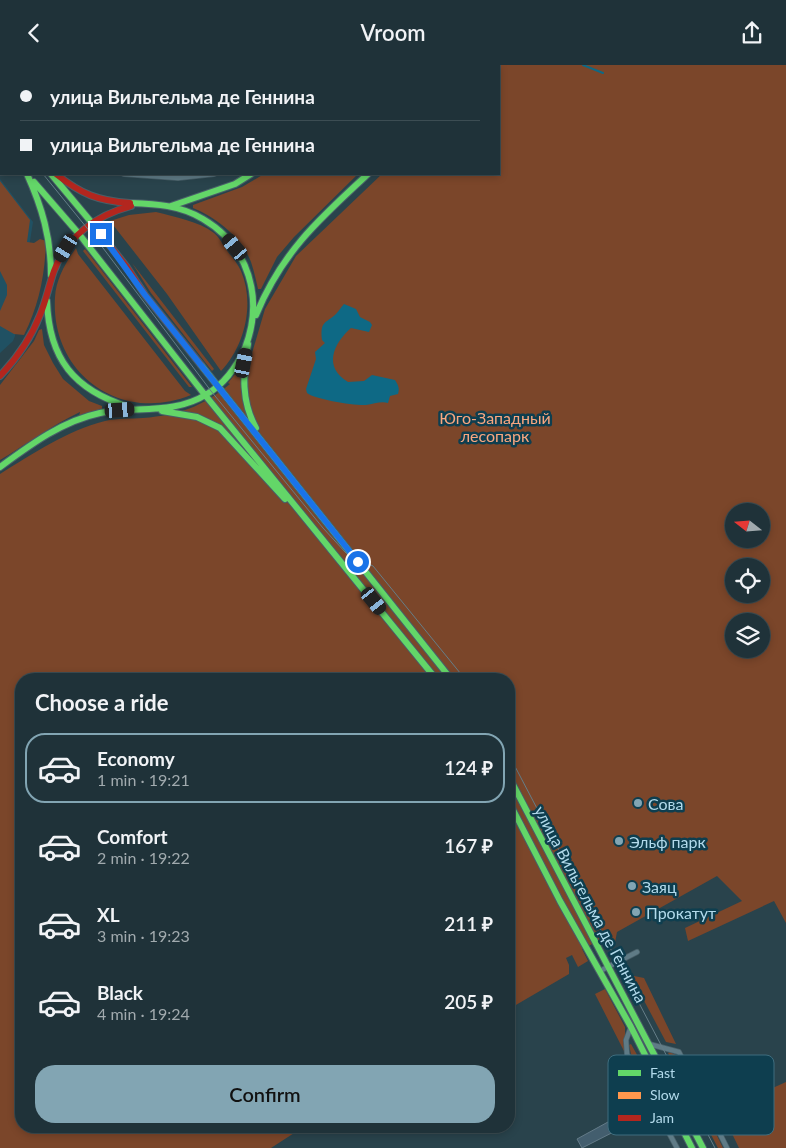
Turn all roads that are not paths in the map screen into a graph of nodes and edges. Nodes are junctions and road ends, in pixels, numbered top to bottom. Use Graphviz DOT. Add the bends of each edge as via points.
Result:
graph roads {
  1 [pos="28,175"];
  2 [pos="29,175"];
  3 [pos="52,175"];
  4 [pos="57,175"];
  5 [pos="138,175"];
  6 [pos="205,175"];
  7 [pos="249,175"];
  8 [pos="367,175"];
  9 [pos="139,204"];
  10 [pos="171,206"];
  11 [pos="92,223"];
  12 [pos="79,234"];
  13 [pos="50,282"];
  14 [pos="48,294"];
  15 [pos="253,323"];
  16 [pos="248,343"];
  17 [pos="0,376"];
  18 [pos="217,387"];
  19 [pos="205,395"];
  20 [pos="135,409"];
  21 [pos="148,409"];
  22 [pos="267,447"];
  23 [pos="0,467"];
  24 [pos="312,527"];
  25 [pos="431,673"];
  26 [pos="446,673"];
  27 [pos="515,788"];
  28 [pos="515,814"];
  29 [pos="637,952"];
  30 [pos="609,967"];
  31 [pos="600,971"];
  32 [pos="631,1027"];
  33 [pos="649,1044"];
  34 [pos="628,1055"];
  35 [pos="645,1055"];
  36 [pos="655,1055"];
  37 [pos="680,1055"];
  38 [pos="670,1135"];
  39 [pos="685,1135"];
  40 [pos="695,1135"];
  41 [pos="720,1135"];
  42 [pos="677,1148"];
  43 [pos="692,1148"];
  44 [pos="702,1148"];
  45 [pos="727,1148"];
  1 -- 13 [label="main road" via="47,224"];
  2 -- 12 [label="main road"];
  3 -- 11 [label="main road"];
  4 -- 9 [label="main road" via="92,197"];
  5 -- 6 [label="street" via="178,178"];
  7 -- 10 [label="main road" via="235,184"];
  8 -- 15 [label="main road" via="310,228 282,260"];
  9 -- 10 [label="main road"];
  9 -- 11 [label="main road" via="111,212"];
  10 -- 15 [label="main road" via="203,218 235,247 253,287"];
  11 -- 12 [label="main road"];
  11 -- 18 [label="main road"];
  12 -- 13 [label="main road" via="58,261"];
  12 -- 19 [label="main road"];
  13 -- 14 [label="main road"];
  14 -- 17 [label="main road" via="26,343"];
  14 -- 20 [label="main road" via="49,331 70,373 93,393"];
  15 -- 16 [label="main road"];
  16 -- 18 [label="main road" via="238,363"];
  16 -- 22 [label="main road" via="243,370 244,395 252,423"];
  18 -- 19 [label="main road"];
  18 -- 22 [label="main road"];
  19 -- 21 [label="main road" via="179,406"];
  19 -- 24 [label="main road"];
  20 -- 21 [label="main road"];
  20 -- 23 [label="main road" via="101,413 78,421 42,439"];
  21 -- 24 [label="main road" via="187,414 220,428"];
  22 -- 26 [label="main road"];
  24 -- 25 [label="main road"];
  27 -- 30 [label="main road, улица Вильгельма де Геннина"];
  28 -- 31 [label="main road, улица Вильгельма де Геннина"];
  29 -- 30 [label="street"];
  30 -- 31 [label="street"];
  30 -- 33 [label="main road, улица Вильгельма де Геннина"];
  31 -- 32 [label="main road, улица Вильгельма де Геннина"];
  32 -- 34 [label="street, улица Вильгельма де Геннина" via="626,1040"];
  32 -- 35 [label="main road, улица Вильгельма де Геннина"];
  33 -- 36 [label="main road, улица Вильгельма де Геннина"];
  33 -- 37 [label="street"];
  38 -- 42 [label="street, улица Вильгельма де Геннина"];
  39 -- 43 [label="main road, улица Вильгельма де Геннина"];
  40 -- 44 [label="main road, улица Вильгельма де Геннина"];
  41 -- 45 [label="street"];
}
